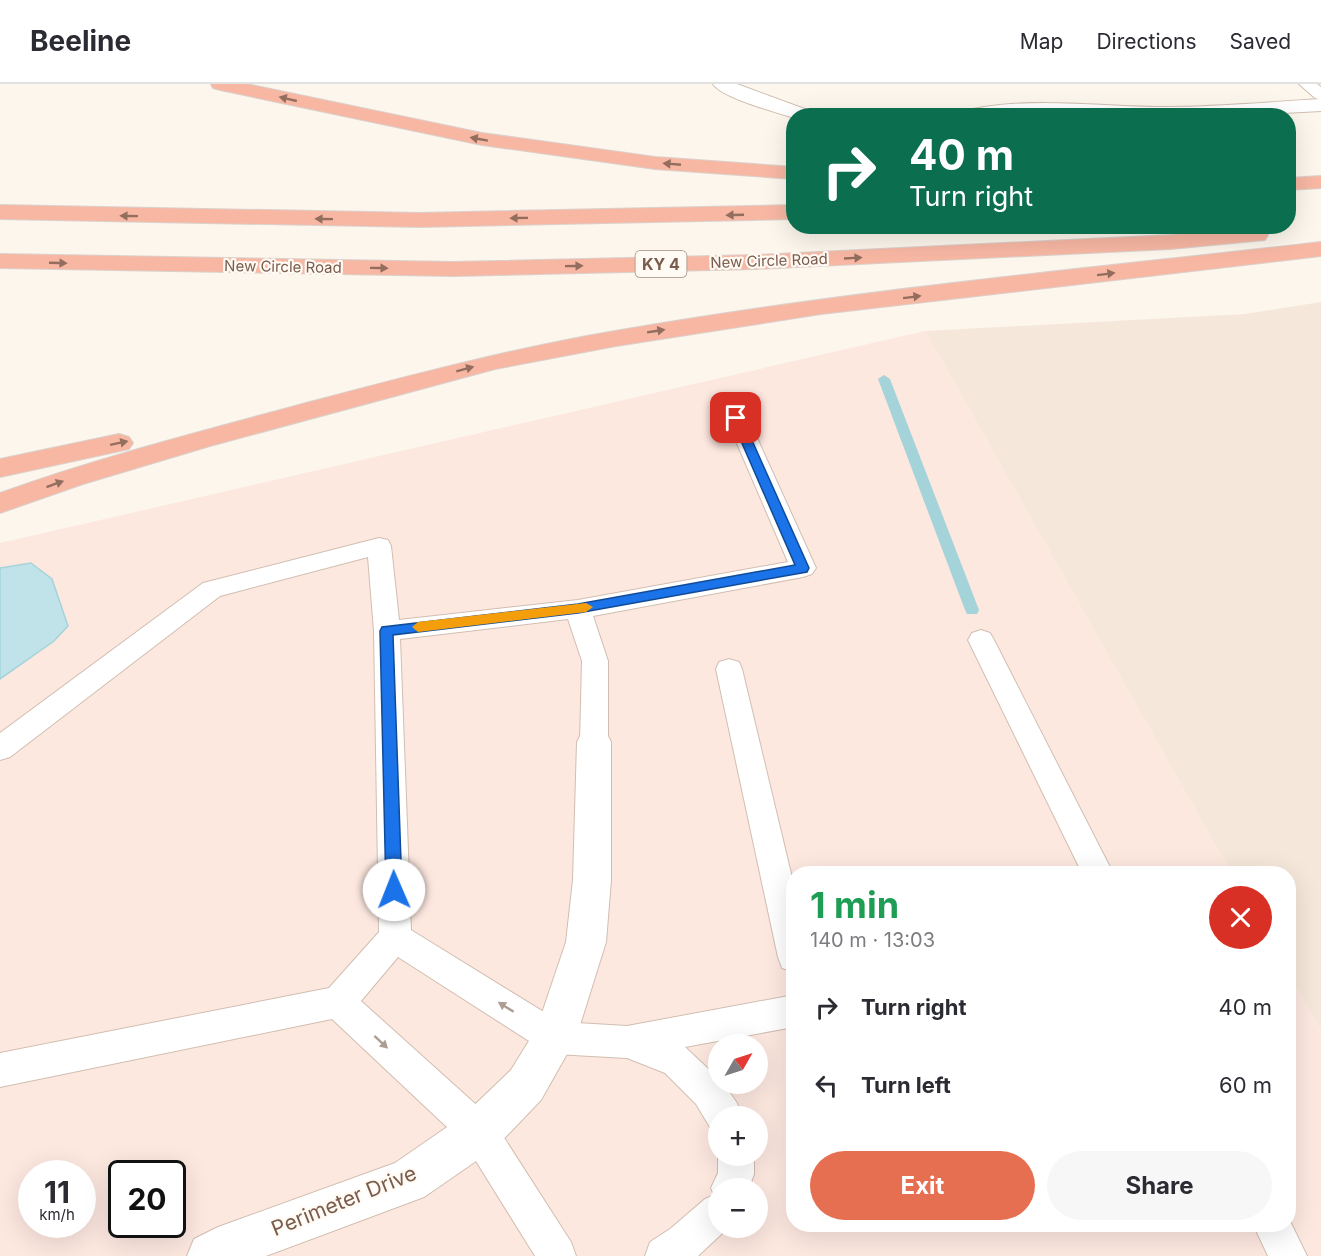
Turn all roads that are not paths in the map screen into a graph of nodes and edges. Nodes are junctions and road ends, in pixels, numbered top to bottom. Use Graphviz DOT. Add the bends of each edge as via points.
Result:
graph roads {
  1 [pos="220,84"];
  2 [pos="722,84"];
  3 [pos="1307,84"];
  4 [pos="1321,95"];
  5 [pos="1321,105"];
  6 [pos="1255,108"];
  7 [pos="786,110"];
  8 [pos="786,172"];
  9 [pos="1321,173"];
  10 [pos="1296,174"];
  11 [pos="1321,182"];
  12 [pos="1296,184"];
  13 [pos="0,212"];
  14 [pos="786,212"];
  15 [pos="1321,230"];
  16 [pos="1296,232"];
  17 [pos="1271,234"];
  18 [pos="1321,249"];
  19 [pos="0,261"];
  20 [pos="409,384"];
  21 [pos="736,418"];
  22 [pos="0,468"];
  23 [pos="0,503"];
  24 [pos="578,609"];
  25 [pos="387,631"];
  26 [pos="981,640"];
  27 [pos="729,669"];
  28 [pos="594,742"];
  29 [pos="0,749"];
  30 [pos="1094,866"];
  31 [pos="786,922"];
  32 [pos="395,937"];
  33 [pos="338,1002"];
  34 [pos="786,1012"];
  35 [pos="555,1038"];
  36 [pos="627,1042"];
  37 [pos="0,1070"];
  38 [pos="717,1106"];
  39 [pos="479,1132"];
  40 [pos="708,1221"];
  41 [pos="1276,1232"];
  42 [pos="212,1256"];
  43 [pos="557,1256"];
  44 [pos="664,1256"];
  45 [pos="1288,1256"];
  8 -- 1 [label="highway, one-way" via="655,163 494,141"];
  2 -- 7 [label="street"];
  3 -- 4 [label="lane"];
  5 -- 6 [label="street"];
  9 -- 10 [label="highway"];
  11 -- 12 [label="highway"];
  14 -- 13 [label="highway, one-way" via="420,220"];
  16 -- 15 [label="highway, New Circle Road / KY 4, one-way"];
  19 -- 17 [label="highway, New Circle Road / KY 4, one-way" via="453,269 745,263"];
  20 -- 18 [label="highway, one-way" via="492,362 724,320"];
  22 -- 20 [label="highway, one-way"];
  23 -- 20 [label="highway, one-way" via="200,440"];
  21 -- 24 [label="lane" via="803,568"];
  24 -- 25 [label="lane"];
  24 -- 28 [label="lane" via="595,661"];
  25 -- 29 [label="lane" via="379,546 212,589"];
  25 -- 32 [label="lane"];
  26 -- 30 [label="lane"];
  27 -- 31 [label="lane"];
  28 -- 35 [label="street, Perimeter Drive" via="592,880 586,942"];
  32 -- 33 [label="lane"];
  35 -- 32 [label="lane, one-way"];
  33 -- 37 [label="lane"];
  33 -- 39 [label="lane, one-way"];
  34 -- 36 [label="lane"];
  35 -- 36 [label="lane"];
  35 -- 39 [label="street, Perimeter Drive" via="526,1085"];
  36 -- 38 [label="lane" via="677,1061"];
  39 -- 42 [label="street, Perimeter Drive" via="408,1181"];
  39 -- 43 [label="lane"];
  40 -- 44 [label="lane"];
  41 -- 45 [label="lane"];
}
